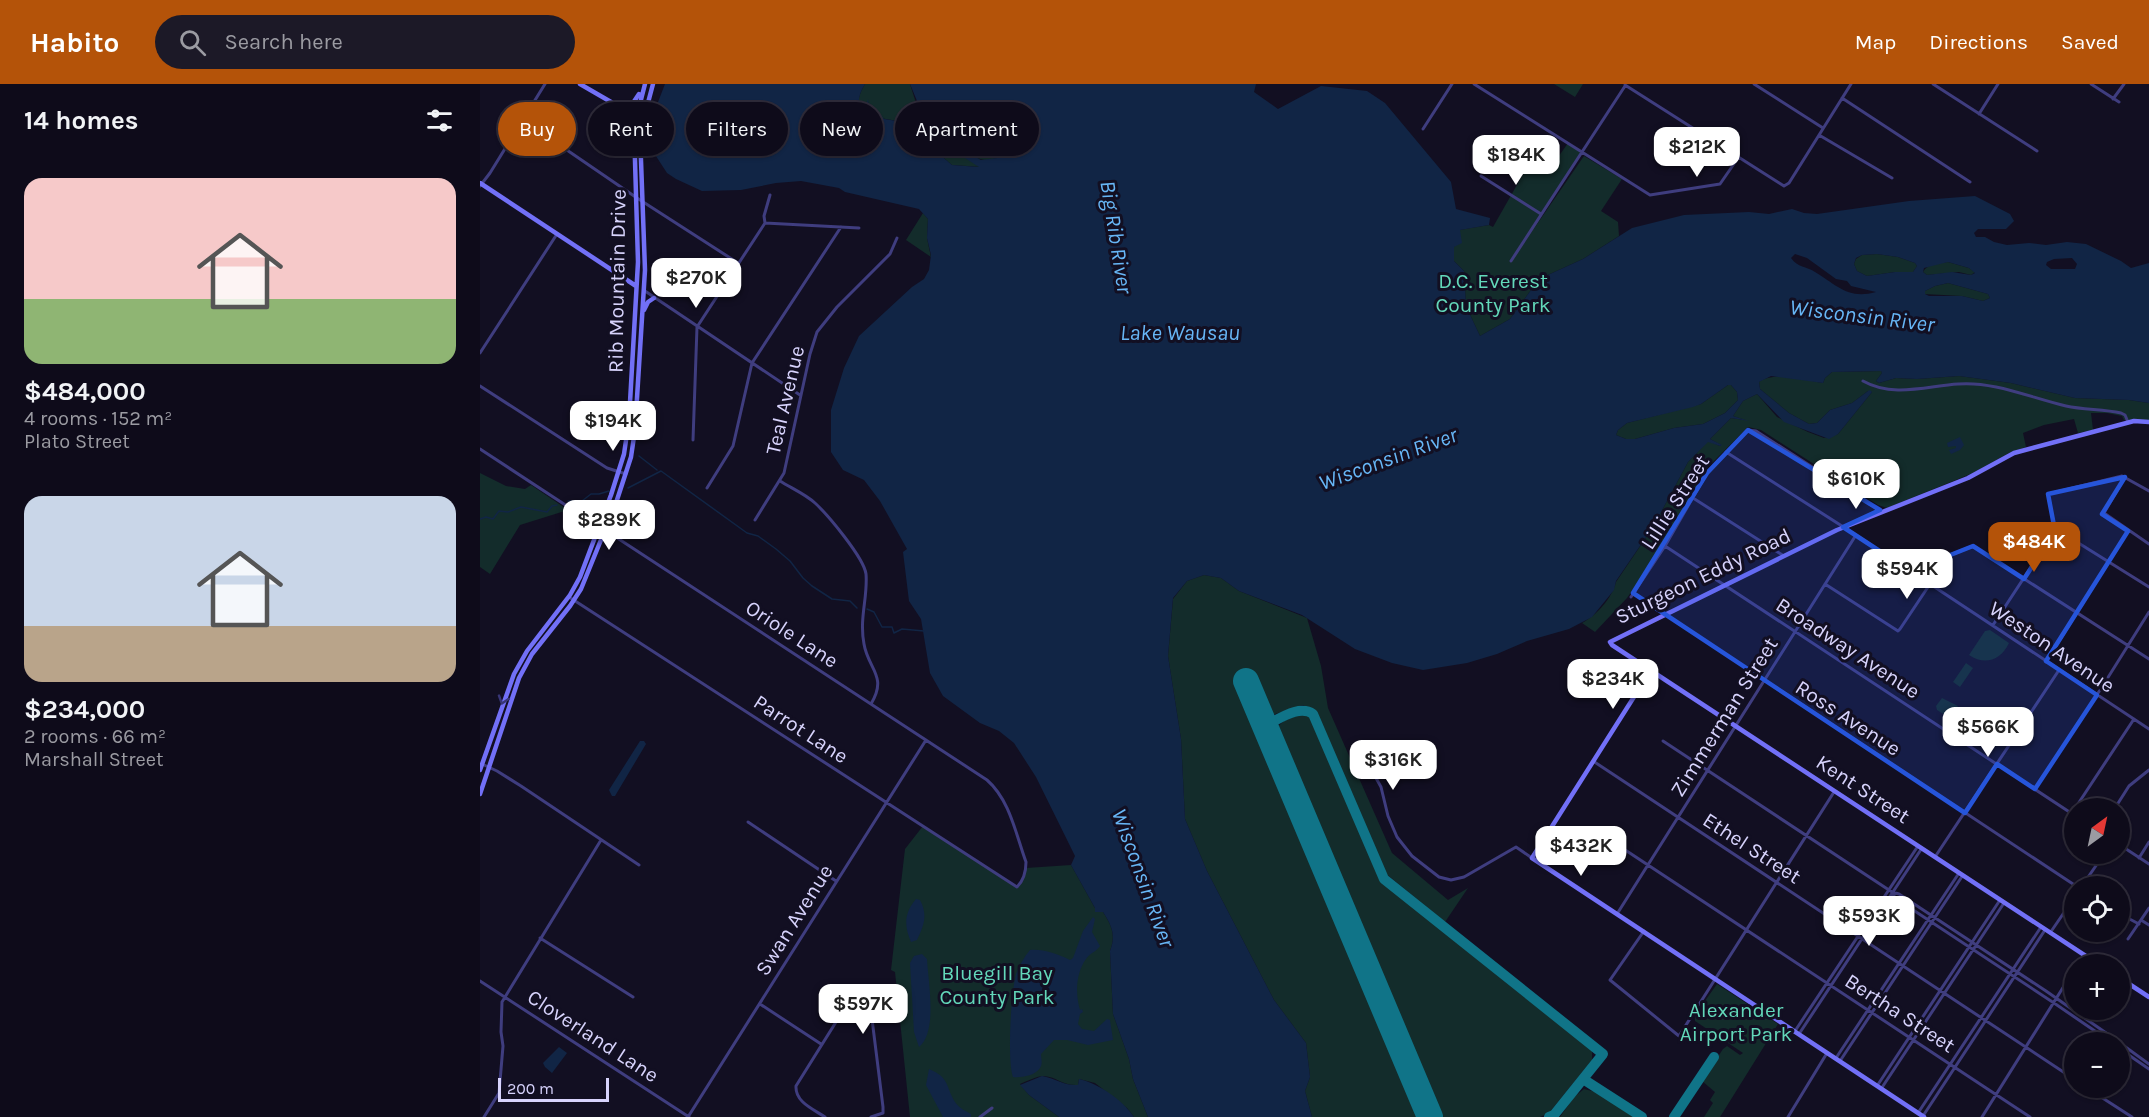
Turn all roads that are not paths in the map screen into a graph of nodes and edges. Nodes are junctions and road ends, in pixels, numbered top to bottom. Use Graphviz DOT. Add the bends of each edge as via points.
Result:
graph roads {
  1 [pos="544,84"];
  2 [pos="580,84"];
  3 [pos="645,84"];
  4 [pos="653,84"];
  5 [pos="1452,84"];
  6 [pos="1474,84"];
  7 [pos="1754,84"];
  8 [pos="1851,84"];
  9 [pos="1933,84"];
  10 [pos="1998,84"];
  11 [pos="2091,84"];
  12 [pos="2124,84"];
  13 [pos="1626,85"];
  14 [pos="1842,98"];
  15 [pos="2113,99"];
  16 [pos="534,102"];
  17 [pos="612,102"];
  18 [pos="634,102"];
  19 [pos="640,102"];
  20 [pos="648,102"];
  21 [pos="2119,102"];
  22 [pos="1979,114"];
  23 [pos="1823,128"];
  24 [pos="1424,129"];
  25 [pos="1819,135"];
  26 [pos="2037,151"];
  27 [pos="1582,152"];
  28 [pos="499,156"];
  29 [pos="576,156"];
  30 [pos="634,156"];
  31 [pos="640,156"];
  32 [pos="1738,158"];
  33 [pos="1481,177"];
  34 [pos="1892,178"];
  35 [pos="1970,182"];
  36 [pos="480,184"];
  37 [pos="770,195"];
  38 [pos="637,198"];
  39 [pos="642,202"];
  40 [pos="1541,214"];
  41 [pos="765,223"];
  42 [pos="841,227"];
  43 [pos="860,228"];
  44 [pos="558,233"];
  45 [pos="897,238"];
  46 [pos="1511,261"];
  47 [pos="638,262"];
  48 [pos="738,263"];
  49 [pos="625,278"];
  50 [pos="636,285"];
  51 [pos="644,291"];
  52 [pos="654,298"];
  53 [pos="642,316"];
  54 [pos="697,327"];
  55 [pos="480,353"];
  56 [pos="752,363"];
  57 [pos="1863,381"];
  58 [pos="480,386"];
  59 [pos="800,395"];
  60 [pos="2128,422"];
  61 [pos="2149,422"];
  62 [pos="693,440"];
  63 [pos="480,449"];
  64 [pos="1726,453"];
  65 [pos="619,472"];
  66 [pos="626,474"];
  67 [pos="2125,477"];
  68 [pos="780,481"];
  69 [pos="708,488"];
  70 [pos="2149,491"];
  71 [pos="1693,498"];
  72 [pos="1882,512"];
  73 [pos="755,520"];
  74 [pos="599,527"];
  75 [pos="1843,527"];
  76 [pos="2056,529"];
  77 [pos="605,530"];
  78 [pos="2128,531"];
  79 [pos="1856,535"];
  80 [pos="2149,544"];
  81 [pos="1665,546"];
  82 [pos="1784,556"];
  83 [pos="2109,562"];
  84 [pos="1910,571"];
  85 [pos="2024,579"];
  86 [pos="1825,584"];
  87 [pos="1930,584"];
  88 [pos="1725,585"];
  89 [pos="2149,587"];
  90 [pos="1632,595"];
  91 [pos="569,597"];
  92 [pos="574,600"];
  93 [pos="2149,612"];
  94 [pos="1665,614"];
  95 [pos="2077,614"];
  96 [pos="1993,626"];
  97 [pos="1795,631"];
  98 [pos="1610,642"];
  99 [pos="2128,646"];
  100 [pos="2149,659"];
  101 [pos="2046,662"];
  102 [pos="1651,670"];
  103 [pos="2059,670"];
  104 [pos="1764,680"];
  105 [pos="2097,695"];
  106 [pos="871,704"];
  107 [pos="2134,719"];
  108 [pos="1736,726"];
  109 [pos="2149,729"];
  110 [pos="926,740"];
  111 [pos="1663,741"];
  112 [pos="1593,761"];
  113 [pos="482,764"];
  114 [pos="1997,764"];
  115 [pos="489,767"];
  116 [pos="1371,769"];
  117 [pos="480,770"];
  118 [pos="1708,771"];
  119 [pos="2149,771"];
  120 [pos="2035,789"];
  121 [pos="1834,791"];
  122 [pos="480,794"];
  123 [pos="2083,798"];
  124 [pos="2122,798"];
  125 [pos="886,802"];
  126 [pos="2064,808"];
  127 [pos="1965,813"];
  128 [pos="1678,818"];
  129 [pos="748,822"];
  130 [pos="1806,835"];
  131 [pos="1604,836"];
  132 [pos="601,840"];
  133 [pos="2149,842"];
  134 [pos="1920,847"];
  135 [pos="2130,851"];
  136 [pos="1935,857"];
  137 [pos="1532,858"];
  138 [pos="2139,858"];
  139 [pos="2149,864"];
  140 [pos="639,865"];
  141 [pos="1648,865"];
  142 [pos="1961,874"];
  143 [pos="2064,878"];
  144 [pos="836,881"];
  145 [pos="1776,882"];
  146 [pos="1017,888"];
  147 [pos="1890,891"];
  148 [pos="2002,901"];
  149 [pos="2149,908"];
  150 [pos="2064,909"];
  151 [pos="1617,914"];
  152 [pos="1929,917"];
  153 [pos="2130,918"];
  154 [pos="1934,920"];
  155 [pos="2140,922"];
  156 [pos="2149,926"];
  157 [pos="1746,930"];
  158 [pos="2046,930"];
  159 [pos="1644,931"];
  160 [pos="2130,936"];
  161 [pos="1860,937"];
  162 [pos="540,938"];
  163 [pos="1973,946"];
  164 [pos="2082,954"];
  165 [pos="1899,963"];
  166 [pos="1903,966"];
  167 [pos="2016,971"];
  168 [pos="2013,975"];
  169 [pos="1715,979"];
  170 [pos="480,981"];
  171 [pos="1829,984"];
  172 [pos="2130,985"];
  173 [pos="2064,986"];
  174 [pos="1942,992"];
  175 [pos="633,996"];
  176 [pos="504,997"];
  177 [pos="2057,998"];
  178 [pos="2149,998"];
  179 [pos="2054,1003"];
  180 [pos="759,1004"];
  181 [pos="1868,1010"];
  182 [pos="1872,1013"];
  183 [pos="1982,1018"];
  184 [pos="1986,1021"];
  185 [pos="2099,1032"];
  186 [pos="2100,1032"];
  187 [pos="1797,1033"];
  188 [pos="1911,1039"];
  189 [pos="821,1044"];
  190 [pos="2026,1047"];
  191 [pos="2130,1051"];
  192 [pos="1827,1053"];
  193 [pos="2130,1056"];
  194 [pos="1838,1060"];
  195 [pos="1951,1064"];
  196 [pos="2149,1064"];
  197 [pos="1955,1067"];
  198 [pos="2149,1070"];
  199 [pos="2064,1072"];
  200 [pos="1879,1087"];
  201 [pos="1996,1095"];
  202 [pos="2102,1098"];
  203 [pos="992,1108"];
  204 [pos="1920,1115"];
  205 [pos="2130,1116"];
  206 [pos="484,1117"];
  207 [pos="689,1117"];
  208 [pos="825,1117"];
  209 [pos="872,1117"];
  210 [pos="980,1117"];
  211 [pos="1788,1117"];
  212 [pos="1982,1117"];
  213 [pos="2030,1117"];
  1 -- 16 [label="street"];
  2 -- 17 [label="street"];
  3 -- 18 [label="street"];
  3 -- 19 [label="street, Rib Mountain Drive"];
  4 -- 20 [label="street, Rib Mountain Drive"];
  5 -- 24 [label="street"];
  6 -- 27 [label="street"];
  7 -- 23 [label="street"];
  8 -- 14 [label="street"];
  9 -- 22 [label="street"];
  10 -- 22 [label="street"];
  11 -- 15 [label="street"];
  12 -- 15 [label="street"];
  13 -- 27 [label="street"];
  13 -- 32 [label="street"];
  14 -- 23 [label="street"];
  14 -- 35 [label="street"];
  15 -- 21 [label="street"];
  22 -- 26 [label="street"];
  23 -- 25 [label="street"];
  25 -- 32 [label="street" via="1784,186"];
  25 -- 34 [label="street"];
  27 -- 32 [label="street" via="1650,195 1720,184"];
  27 -- 40 [label="street"];
  28 -- 36 [label="street"];
  29 -- 38 [label="street"];
  30 -- 38 [label="street, Rib Mountain Drive"];
  31 -- 39 [label="street, Rib Mountain Drive"];
  33 -- 40 [label="street"];
  36 -- 44 [label="street"];
  37 -- 41 [label="street"];
  38 -- 39 [label="street"];
  38 -- 47 [label="street, Rib Mountain Drive"];
  39 -- 48 [label="street"];
  39 -- 51 [label="street, Rib Mountain Drive"];
  40 -- 46 [label="street"];
  41 -- 42 [label="street"];
  41 -- 48 [label="street"];
  42 -- 43 [label="street"];
  42 -- 56 [label="street"];
  44 -- 49 [label="street"];
  44 -- 55 [label="street"];
  45 -- 59 [label="street, Teal Avenue" via="890,254 818,332"];
  47 -- 49 [label="street" via="633,274"];
  47 -- 50 [label="street, Rib Mountain Drive"];
  48 -- 54 [label="street"];
  49 -- 50 [label="street"];
  50 -- 51 [label="street"];
  50 -- 65 [label="street, Rib Mountain Drive" via="629,420"];
  51 -- 52 [label="street"];
  51 -- 53 [label="street, Rib Mountain Drive"];
  52 -- 53 [label="street"];
  52 -- 54 [label="street"];
  53 -- 66 [label="street, Rib Mountain Drive" via="635,430"];
  54 -- 56 [label="street"];
  54 -- 62 [label="street"];
  56 -- 59 [label="street"];
  56 -- 69 [label="street" via="733,446"];
  57 -- 60 [label="street" via="1878,388 1902,390 1976,385 2068,406 2121,413"];
  58 -- 65 [label="street"];
  59 -- 68 [label="street, Teal Avenue"];
  60 -- 61 [label="street, Sturgeon Eddy Road"];
  60 -- 72 [label="street, Sturgeon Eddy Road" via="2016,453 1969,478"];
  63 -- 74 [label="street, Oriole Lane"];
  64 -- 71 [label="street, Lillie Street" via="1707,473"];
  64 -- 72 [label="street, Lillie Street" via="1746,431 1756,430"];
  64 -- 75 [label="street, Weston Avenue"];
  65 -- 66 [label="street"];
  65 -- 74 [label="street, Rib Mountain Drive"];
  66 -- 77 [label="street, Rib Mountain Drive"];
  67 -- 70 [label="street"];
  67 -- 76 [label="street" via="2048,494"];
  67 -- 78 [label="street" via="2104,513"];
  68 -- 73 [label="street, Teal Avenue"];
  68 -- 106 [label="street" via="817,506 862,563 866,575 863,642 879,680"];
  71 -- 81 [label="street, Lillie Street"];
  71 -- 82 [label="street"];
  72 -- 75 [label="street, Sturgeon Eddy Road"];
  74 -- 77 [label="street, Oriole Lane"];
  74 -- 91 [label="street, Rib Mountain Drive"];
  75 -- 79 [label="street, Weston Avenue"];
  75 -- 82 [label="street, Sturgeon Eddy Road"];
  76 -- 83 [label="street"];
  76 -- 85 [label="street"];
  77 -- 92 [label="street, Rib Mountain Drive"];
  77 -- 106 [label="street, Oriole Lane"];
  78 -- 80 [label="street"];
  78 -- 83 [label="street"];
  79 -- 84 [label="street, Weston Avenue"];
  79 -- 86 [label="street, Zimmerman Street"];
  81 -- 88 [label="street, Broadway Avenue"];
  81 -- 90 [label="street, Lillie Street"];
  82 -- 88 [label="street, Sturgeon Eddy Road"];
  83 -- 89 [label="street"];
  83 -- 95 [label="street"];
  84 -- 85 [label="street" via="1973,546"];
  84 -- 87 [label="street, Weston Avenue"];
  85 -- 95 [label="street"];
  85 -- 96 [label="street"];
  86 -- 87 [label="street" via="1899,630"];
  86 -- 97 [label="street, Zimmerman Street"];
  87 -- 96 [label="street, Weston Avenue"];
  88 -- 94 [label="street, Sturgeon Eddy Road"];
  88 -- 97 [label="street, Broadway Avenue"];
  90 -- 94 [label="street, Ross Avenue"];
  91 -- 92 [label="street, Parrot Lane"];
  91 -- 113 [label="street, Rib Mountain Drive, one-way" via="512,677"];
  92 -- 115 [label="street, Rib Mountain Drive" via="525,666"];
  92 -- 125 [label="street, Parrot Lane"];
  93 -- 99 [label="street"];
  94 -- 98 [label="street, Sturgeon Eddy Road"];
  94 -- 104 [label="street, Ross Avenue"];
  95 -- 99 [label="street"];
  95 -- 101 [label="street"];
  96 -- 101 [label="street, Weston Avenue"];
  97 -- 104 [label="street, Zimmerman Street"];
  97 -- 114 [label="street, Broadway Avenue"];
  98 -- 102 [label="street, Kent Street"];
  99 -- 100 [label="street"];
  99 -- 105 [label="street"];
  101 -- 103 [label="street, Weston Avenue"];
  102 -- 108 [label="street, Kent Street"];
  102 -- 112 [label="street"];
  103 -- 105 [label="street, Weston Avenue"];
  103 -- 114 [label="street"];
  104 -- 108 [label="street, Zimmerman Street"];
  104 -- 127 [label="street, Ross Avenue"];
  105 -- 107 [label="street, Weston Avenue"];
  105 -- 120 [label="street"];
  106 -- 110 [label="street, Oriole Lane"];
  107 -- 109 [label="street, Weston Avenue"];
  107 -- 123 [label="street"];
  108 -- 118 [label="street, Zimmerman Street"];
  108 -- 121 [label="street, Kent Street"];
  110 -- 125 [label="street, Swan Avenue"];
  110 -- 146 [label="street, Oriole Lane" via="981,775 999,793 1026,862"];
  111 -- 118 [label="street"];
  112 -- 128 [label="street, Ethel Street"];
  112 -- 137 [label="street"];
  113 -- 115 [label="street"];
  113 -- 117 [label="street, Rib Mountain Drive"];
  114 -- 120 [label="street, Broadway Avenue"];
  114 -- 127 [label="street"];
  115 -- 122 [label="street, Rib Mountain Drive"];
  115 -- 132 [label="street"];
  116 -- 137 [label="street" via="1399,839 1412,856 1438,877 1453,880 1465,876 1516,847"];
  118 -- 128 [label="street, Zimmerman Street"];
  118 -- 130 [label="street"];
  119 -- 124 [label="street"];
  120 -- 126 [label="street, Broadway Avenue"];
  121 -- 130 [label="street"];
  121 -- 134 [label="street, Kent Street"];
  125 -- 144 [label="street, Swan Avenue"];
  125 -- 146 [label="street, Parrot Lane"];
  127 -- 136 [label="street"];
  127 -- 143 [label="street, Ross Avenue"];
  128 -- 141 [label="street, Zimmerman Street"];
  128 -- 145 [label="street, Ethel Street"];
  129 -- 144 [label="street"];
  130 -- 145 [label="street"];
  130 -- 147 [label="street"];
  131 -- 141 [label="street, Bertha Street"];
  132 -- 140 [label="street"];
  132 -- 162 [label="street"];
  133 -- 138 [label="street"];
  134 -- 136 [label="street, Kent Street"];
  134 -- 147 [label="street"];
  135 -- 138 [label="street"];
  136 -- 142 [label="street, Kent Street"];
  137 -- 151 [label="street"];
  138 -- 139 [label="street"];
  141 -- 151 [label="street, Zimmerman Street"];
  141 -- 157 [label="street, Bertha Street"];
  142 -- 148 [label="street, Kent Street"];
  142 -- 152 [label="street"];
  142 -- 154 [label="street"];
  144 -- 180 [label="street, Swan Avenue"];
  145 -- 157 [label="street"];
  145 -- 161 [label="street, Ethel Street"];
  147 -- 152 [label="street"];
  147 -- 161 [label="street"];
  148 -- 158 [label="street, Kent Street"];
  148 -- 163 [label="street"];
  149 -- 155 [label="street"];
  150 -- 158 [label="street"];
  151 -- 159 [label="street"];
  152 -- 154 [label="street"];
  152 -- 165 [label="street"];
  153 -- 155 [label="street"];
  154 -- 163 [label="street"];
  154 -- 166 [label="street"];
  155 -- 156 [label="street"];
  155 -- 160 [label="street"];
  157 -- 169 [label="street"];
  157 -- 171 [label="street, Bertha Street"];
  158 -- 164 [label="street, Kent Street"];
  158 -- 167 [label="street"];
  159 -- 169 [label="street"];
  159 -- 169 [label="street" via="1611,980 1679,1035"];
  161 -- 165 [label="street, Ethel Street"];
  161 -- 171 [label="street"];
  162 -- 175 [label="street"];
  162 -- 176 [label="street"];
  163 -- 167 [label="street"];
  163 -- 168 [label="street"];
  163 -- 174 [label="street"];
  165 -- 166 [label="street, Ethel Street"];
  165 -- 181 [label="street"];
  166 -- 174 [label="street, Ethel Street"];
  166 -- 182 [label="street"];
  167 -- 168 [label="street"];
  167 -- 177 [label="street"];
  168 -- 179 [label="street"];
  168 -- 183 [label="street"];
  168 -- 184 [label="street"];
  169 -- 187 [label="street"];
  170 -- 176 [label="street, Cloverland Lane"];
  171 -- 181 [label="street, Bertha Street"];
  171 -- 187 [label="street"];
  172 -- 178 [label="street"];
  173 -- 177 [label="street"];
  174 -- 183 [label="street, Ethel Street"];
  174 -- 188 [label="street"];
  176 -- 206 [label="street" via="499,1093"];
  176 -- 207 [label="street, Cloverland Lane"];
  177 -- 179 [label="street"];
  177 -- 186 [label="street"];
  179 -- 185 [label="street"];
  179 -- 190 [label="street"];
  180 -- 189 [label="street"];
  180 -- 207 [label="street, Swan Avenue"];
  181 -- 182 [label="street, Bertha Street"];
  181 -- 194 [label="street"];
  182 -- 188 [label="street, Bertha Street"];
  182 -- 194 [label="street"];
  183 -- 184 [label="street, Ethel Street"];
  183 -- 195 [label="street"];
  184 -- 190 [label="street, Ethel Street"];
  184 -- 197 [label="street"];
  187 -- 192 [label="street"];
  188 -- 195 [label="street, Bertha Street"];
  188 -- 200 [label="street"];
  189 -- 208 [label="street" via="795,1089 800,1100"];
  189 -- 209 [label="street" via="852,1001 868,1005 883,1107 882,1113"];
  190 -- 199 [label="street, Ethel Street"];
  190 -- 201 [label="street"];
  191 -- 196 [label="street"];
  192 -- 194 [label="street"];
  192 -- 211 [label="street"];
  193 -- 198 [label="street"];
  194 -- 200 [label="street"];
  195 -- 197 [label="street, Bertha Street"];
  195 -- 204 [label="street"];
  197 -- 201 [label="street, Bertha Street"];
  197 -- 204 [label="street"];
  200 -- 204 [label="street"];
  201 -- 212 [label="street"];
  201 -- 213 [label="street, Bertha Street"];
  202 -- 205 [label="street"];
  203 -- 210 [label="street"];
}
